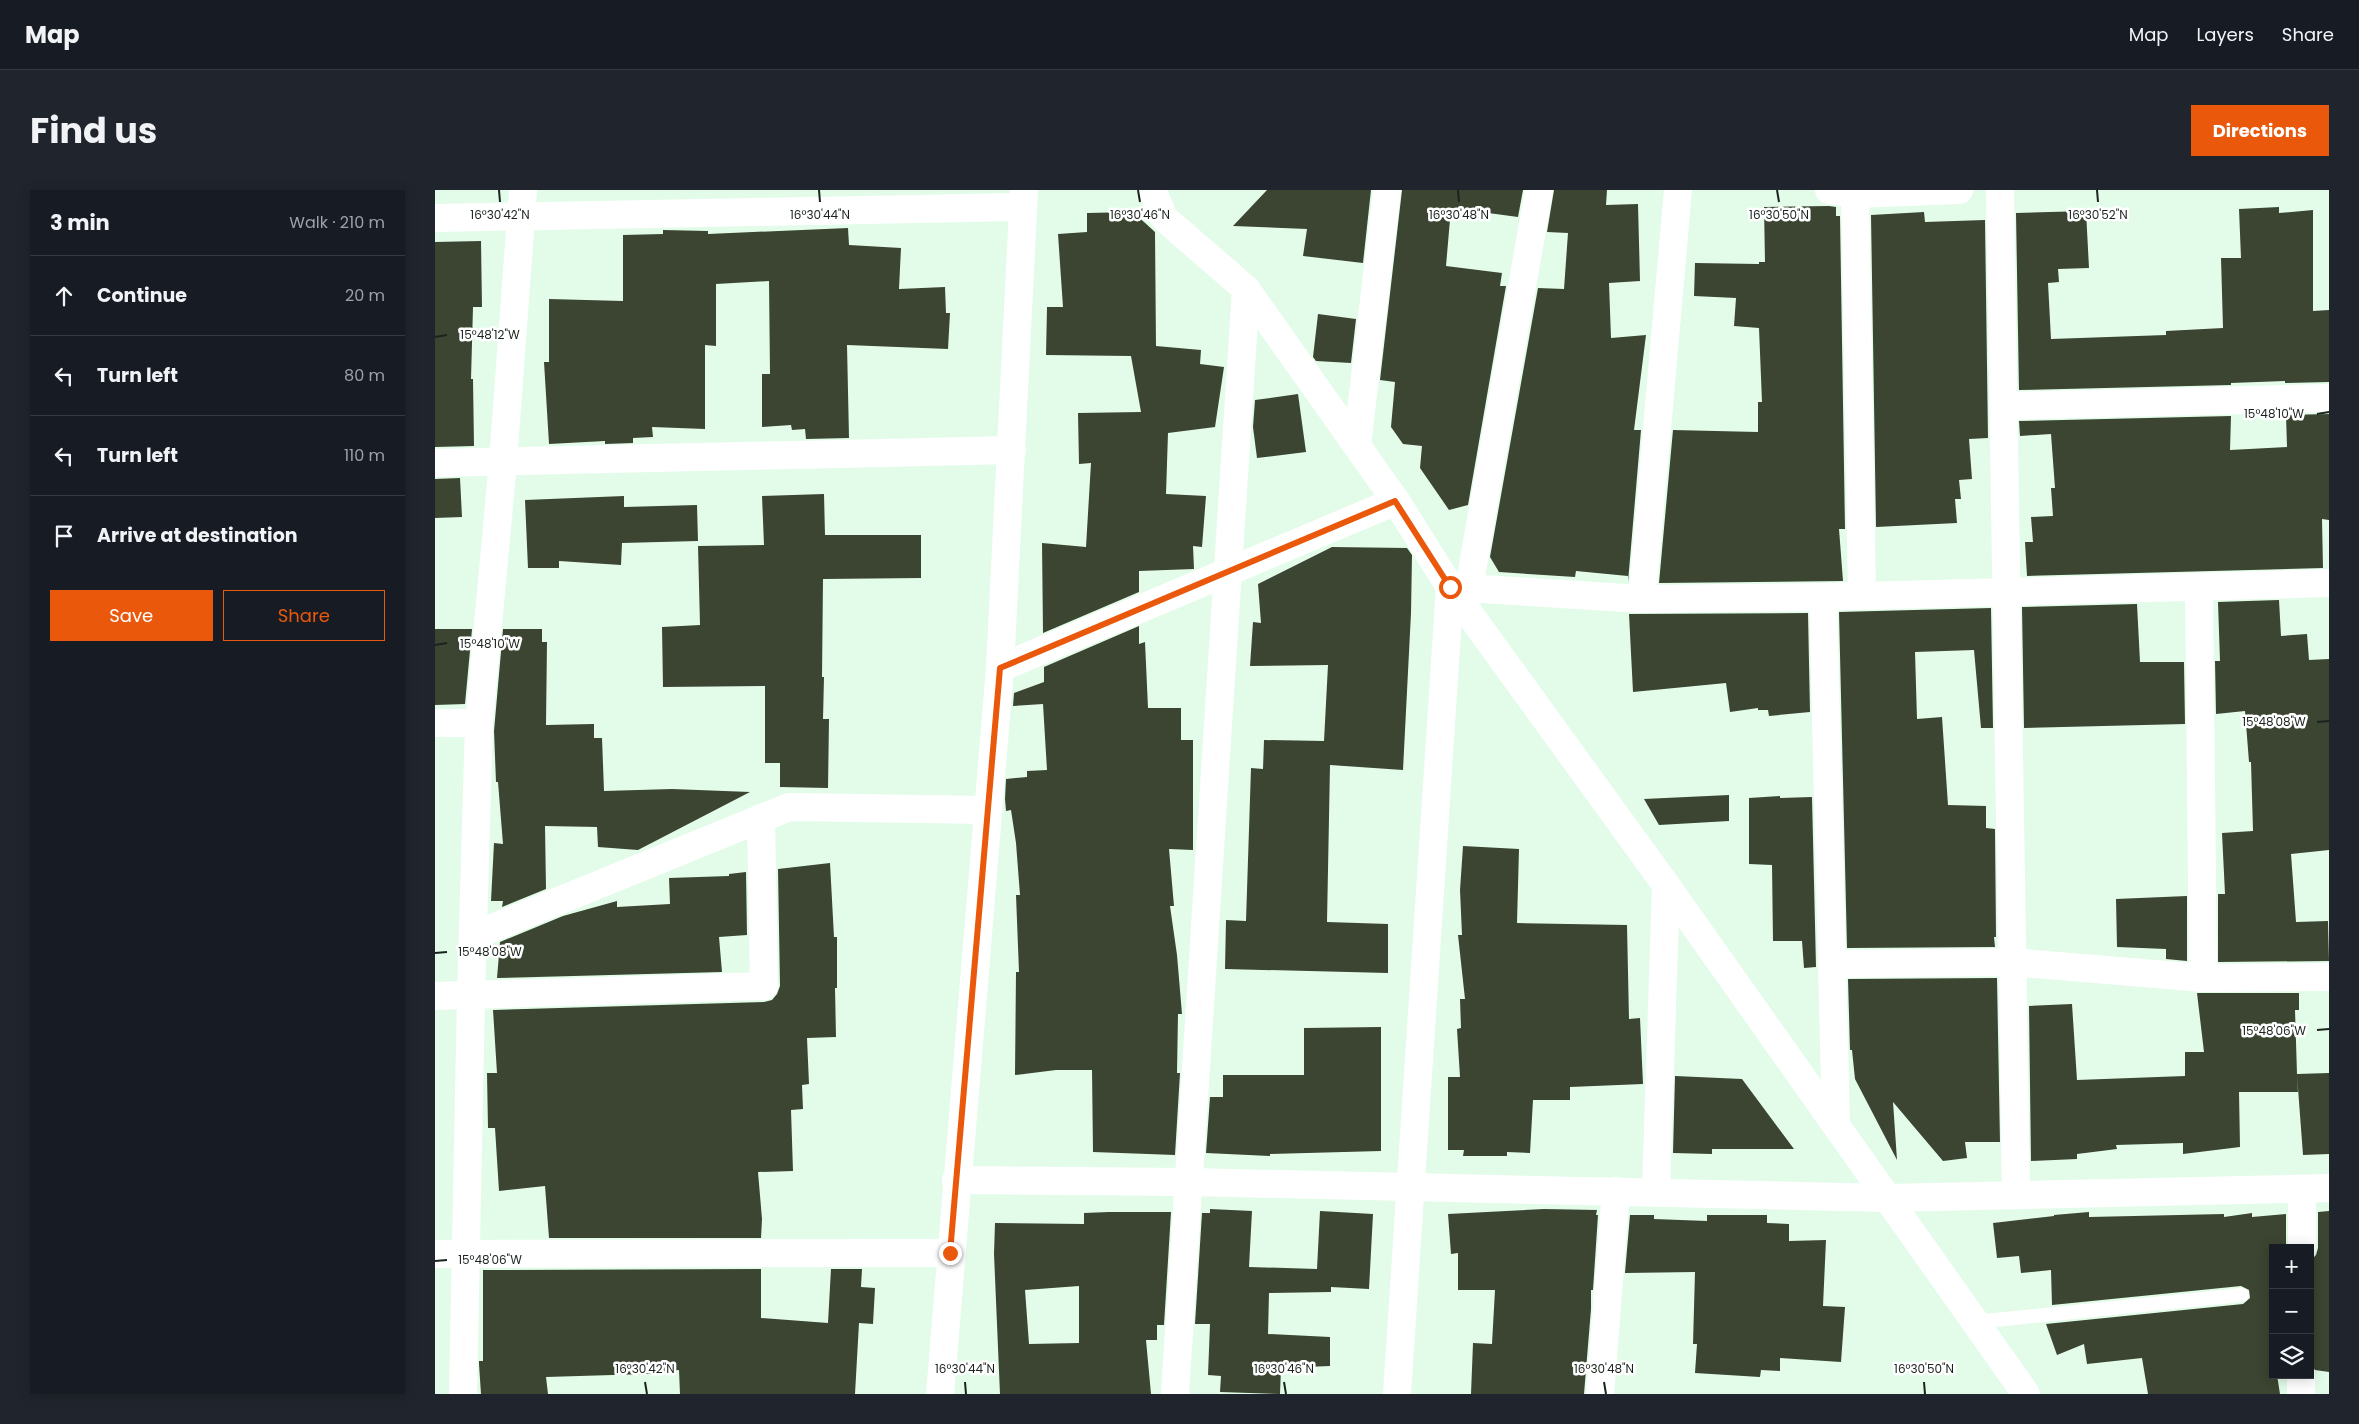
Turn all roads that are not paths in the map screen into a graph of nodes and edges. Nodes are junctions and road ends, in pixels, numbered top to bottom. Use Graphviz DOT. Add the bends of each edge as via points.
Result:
graph roads {
  1 [pos="1152,190"];
  2 [pos="1387,190"];
  3 [pos="1539,190"];
  4 [pos="1678,190"];
  5 [pos="1959,190"];
  6 [pos="2000,190"];
  7 [pos="1846,191"];
  8 [pos="1023,198"];
  9 [pos="522,203"];
  10 [pos="435,218"];
  11 [pos="1247,289"];
  12 [pos="2329,398"];
  13 [pos="2003,406"];
  14 [pos="1357,445"];
  15 [pos="1012,450"];
  16 [pos="503,462"];
  17 [pos="435,463"];
  18 [pos="1395,501"];
  19 [pos="1228,572"];
  20 [pos="2329,584"];
  21 [pos="1459,588"];
  22 [pos="2199,588"];
  23 [pos="2008,592"];
  24 [pos="1862,595"];
  25 [pos="1823,597"];
  26 [pos="1642,599"];
  27 [pos="1000,668"];
  28 [pos="479,722"];
  29 [pos="435,724"];
  30 [pos="988,810"];
  31 [pos="761,818"];
  32 [pos="1667,885"];
  33 [pos="473,936"];
  34 [pos="2012,962"];
  35 [pos="1833,964"];
  36 [pos="2329,977"];
  37 [pos="2203,978"];
  38 [pos="435,996"];
  39 [pos="471,996"];
  40 [pos="1836,1125"];
  41 [pos="956,1180"];
  42 [pos="1189,1182"];
  43 [pos="1411,1187"];
  44 [pos="2329,1188"];
  45 [pos="2302,1189"];
  46 [pos="1615,1191"];
  47 [pos="1656,1191"];
  48 [pos="2016,1195"];
  49 [pos="1888,1198"];
  50 [pos="2302,1244"];
  51 [pos="950,1253"];
  52 [pos="435,1254"];
  53 [pos="465,1254"];
  54 [pos="2242,1295"];
  55 [pos="1975,1322"];
  56 [pos="2301,1379"];
  57 [pos="463,1394"];
  58 [pos="940,1394"];
  59 [pos="1175,1394"];
  60 [pos="1397,1394"];
  61 [pos="1600,1394"];
  62 [pos="2026,1394"];
  63 [pos="2301,1394"];
  1 -- 11 [label="street" via="1164,218"];
  2 -- 14 [label="street"];
  3 -- 21 [label="street"];
  4 -- 26 [label="street"];
  5 -- 7 [label="street"];
  6 -- 13 [label="street"];
  7 -- 24 [label="street"];
  8 -- 9 [label="street"];
  8 -- 15 [label="street"];
  9 -- 10 [label="street"];
  9 -- 16 [label="street"];
  11 -- 14 [label="street"];
  11 -- 19 [label="street"];
  12 -- 13 [label="street"];
  13 -- 23 [label="street"];
  14 -- 18 [label="street"];
  15 -- 16 [label="street"];
  15 -- 27 [label="street"];
  16 -- 17 [label="street"];
  16 -- 28 [label="street"];
  18 -- 19 [label="street"];
  18 -- 21 [label="street"];
  19 -- 27 [label="street"];
  19 -- 42 [label="street"];
  20 -- 22 [label="street"];
  21 -- 26 [label="street"];
  21 -- 32 [label="street"];
  21 -- 43 [label="street"];
  22 -- 23 [label="street"];
  22 -- 37 [label="street"];
  23 -- 24 [label="street"];
  23 -- 34 [label="street"];
  24 -- 25 [label="street"];
  25 -- 26 [label="street"];
  25 -- 35 [label="street"];
  27 -- 30 [label="street"];
  28 -- 29 [label="street"];
  28 -- 33 [label="street"];
  30 -- 31 [label="street" via="789,807"];
  30 -- 41 [label="street"];
  31 -- 33 [label="street"];
  31 -- 39 [label="street" via="764,986"];
  32 -- 40 [label="street"];
  32 -- 47 [label="street"];
  33 -- 39 [label="street"];
  34 -- 35 [label="street"];
  34 -- 37 [label="street"];
  34 -- 48 [label="street"];
  35 -- 40 [label="street"];
  36 -- 37 [label="street"];
  38 -- 39 [label="street"];
  39 -- 53 [label="street"];
  40 -- 49 [label="street"];
  41 -- 42 [label="street"];
  41 -- 51 [label="street"];
  42 -- 43 [label="street"];
  42 -- 59 [label="street"];
  43 -- 46 [label="street"];
  43 -- 60 [label="street"];
  44 -- 45 [label="street"];
  45 -- 48 [label="street"];
  45 -- 50 [label="street"];
  46 -- 47 [label="street"];
  46 -- 61 [label="street"];
  47 -- 49 [label="street"];
  48 -- 49 [label="street"];
  49 -- 55 [label="street"];
  51 -- 53 [label="street"];
  51 -- 58 [label="street"];
  52 -- 53 [label="street"];
  53 -- 57 [label="street"];
  54 -- 55 [label="lane"];
  55 -- 62 [label="street"];
  56 -- 63 [label="street"];
}
